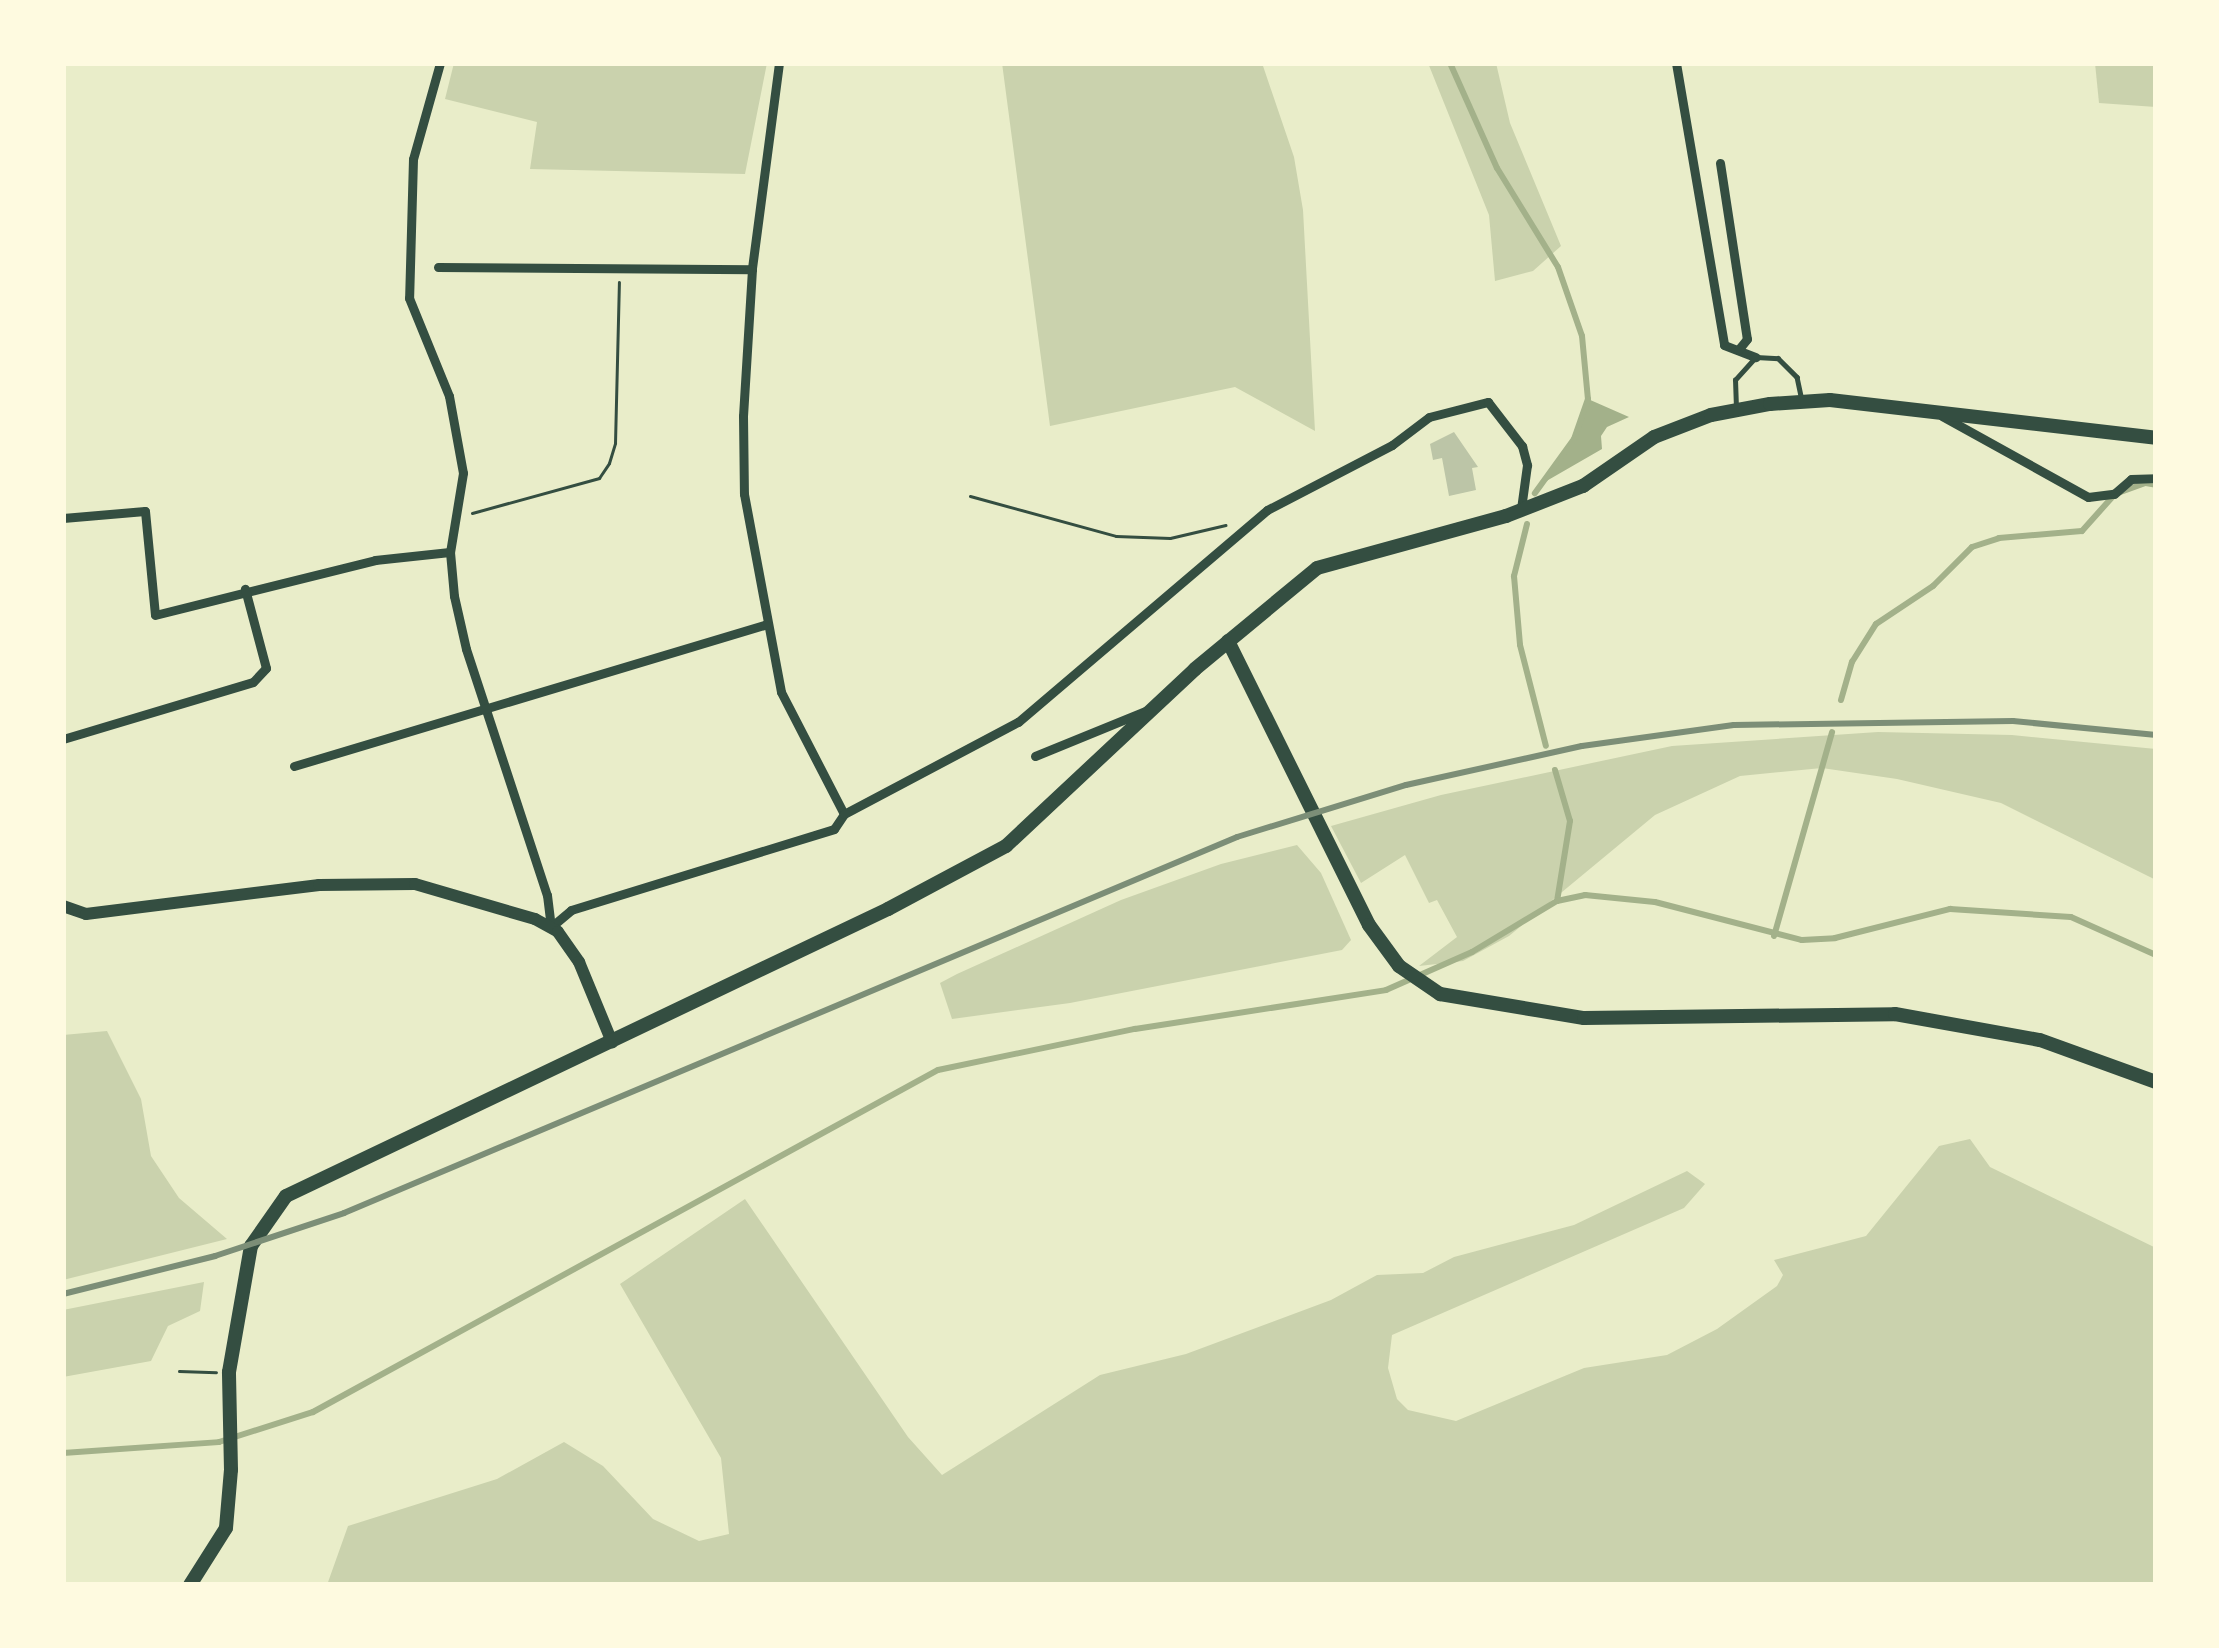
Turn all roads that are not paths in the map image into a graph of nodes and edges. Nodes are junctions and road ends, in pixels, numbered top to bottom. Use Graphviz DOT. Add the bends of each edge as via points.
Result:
graph roads {
  1 [pos="440,63"];
  2 [pos="779,63"];
  3 [pos="1676,63"];
  4 [pos="1720,164"];
  5 [pos="438,267"];
  6 [pos="752,269"];
  7 [pos="1738,350"];
  8 [pos="1756,358"];
  9 [pos="1802,401"];
  10 [pos="1736,410"];
  11 [pos="1933,410"];
  12 [pos="2156,438"];
  13 [pos="2156,478"];
  14 [pos="1521,510"];
  15 [pos="63,518"];
  16 [pos="450,552"];
  17 [pos="245,589"];
  18 [pos="765,625"];
  19 [pos="1228,641"];
  20 [pos="486,705"];
  21 [pos="1153,708"];
  22 [pos="63,740"];
  23 [pos="1036,756"];
  24 [pos="294,766"];
  25 [pos="844,814"];
  26 [pos="63,907"];
  27 [pos="551,927"];
  28 [pos="612,1042"];
  29 [pos="2156,1082"];
  30 [pos="190,1585"];
  1 -- 16 [label="street" via="413,159 409,298 449,396 463,473"];
  2 -- 6 [label="street"];
  3 -- 7 [label="street" via="1724,345"];
  4 -- 7 [label="street" via="1747,339"];
  5 -- 6 [label="street"];
  6 -- 18 [label="street" via="744,494"];
  7 -- 8 [label="street"];
  8 -- 9 [label="lane" via="1778,358 1797,377"];
  8 -- 10 [label="lane" via="1735,380"];
  9 -- 10 [label="main road"];
  9 -- 11 [label="main road"];
  10 -- 14 [label="main road" via="1654,437 1583,486"];
  11 -- 12 [label="main road"];
  11 -- 13 [label="street" via="2089,497"];
  14 -- 19 [label="main road" via="1317,568"];
  14 -- 25 [label="street" via="1522,446 1488,401 1429,416 1392,445 1267,510 1018,722"];
  15 -- 17 [label="street" via="145,511 155,615"];
  16 -- 17 [label="street"];
  16 -- 20 [label="street" via="462,631"];
  17 -- 22 [label="street" via="266,668 253,682"];
  18 -- 20 [label="street"];
  18 -- 25 [label="street" via="788,713"];
  19 -- 21 [label="main road"];
  19 -- 29 [label="main road" via="1343,881 1399,966 1440,994 1584,1018 1895,1014 2040,1040"];
  20 -- 24 [label="street"];
  20 -- 27 [label="street"];
  21 -- 23 [label="street"];
  21 -- 28 [label="main road" via="1006,846"];
  25 -- 27 [label="street" via="821,836 572,910"];
  26 -- 27 [label="street" via="113,912 389,881"];
  27 -- 28 [label="street" via="573,950"];
  28 -- 30 [label="main road" via="286,1196 255,1236 230,1372 226,1528"];
}
